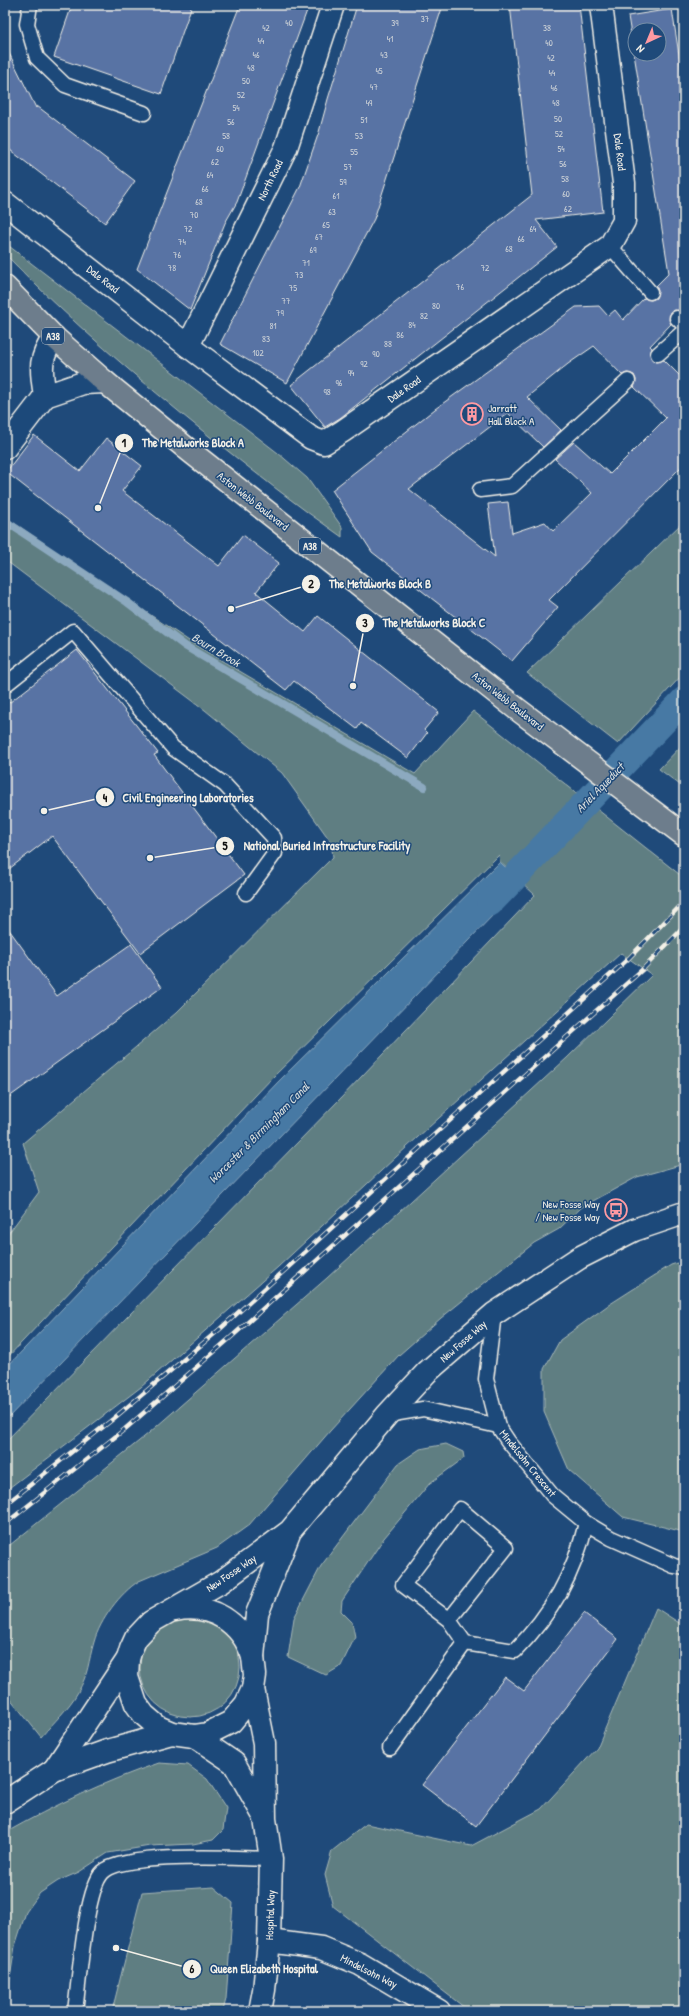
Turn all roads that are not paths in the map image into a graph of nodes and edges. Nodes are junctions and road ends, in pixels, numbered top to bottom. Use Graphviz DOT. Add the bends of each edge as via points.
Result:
graph roads {
  1 [pos="30,5"];
  2 [pos="333,5"];
  3 [pos="601,5"];
  4 [pos="144,113"];
  5 [pos="5,203"];
  6 [pos="610,246"];
  7 [pos="5,287"];
  8 [pos="650,292"];
  9 [pos="684,331"];
  10 [pos="54,337"];
  11 [pos="188,346"];
  12 [pos="658,354"];
  13 [pos="628,381"];
  14 [pos="105,382"];
  15 [pos="44,396"];
  16 [pos="5,448"];
  17 [pos="480,490"];
  18 [pos="5,685"];
  19 [pos="684,835"];
  20 [pos="246,893"];
  21 [pos="684,1213"];
  22 [pos="494,1314"];
  23 [pos="387,1415"];
  24 [pos="498,1426"];
  25 [pos="586,1523"];
  26 [pos="290,1531"];
  27 [pos="684,1568"];
  28 [pos="170,1611"];
  29 [pos="449,1620"];
  30 [pos="465,1643"];
  31 [pos="253,1657"];
  32 [pos="128,1659"];
  33 [pos="252,1689"];
  34 [pos="172,1733"];
  35 [pos="194,1736"];
  36 [pos="390,1748"];
  37 [pos="54,1770"];
  38 [pos="5,1802"];
  39 [pos="266,1819"];
  40 [pos="271,1860"];
  41 [pos="269,1941"];
  42 [pos="75,2011"];
  43 [pos="260,2011"];
  44 [pos="439,2011"];
  1 -- 4 [label="lane" via="27,24 37,58 65,85"];
  2 -- 11 [label="street, North Road" via="286,148"];
  3 -- 6 [label="street, Dale Road" via="624,183 624,221"];
  5 -- 11 [label="street, Dale Road"];
  6 -- 8 [label="lane"];
  6 -- 11 [label="street, Dale Road" via="324,443 311,438"];
  7 -- 10 [label="highway, Aston Webb Boulevard / A38"];
  9 -- 12 [label="lane"];
  10 -- 14 [label="highway, Aston Webb Boulevard / A38"];
  10 -- 15 [label="street" via="44,352 41,370"];
  13 -- 17 [label="lane" via="512,486"];
  14 -- 15 [label="street" via="83,383"];
  14 -- 19 [label="highway, Aston Webb Boulevard / A38" via="505,699"];
  15 -- 16 [label="street"];
  18 -- 20 [label="lane" via="73,630 173,748 225,786 274,838 275,853"];
  21 -- 22 [label="street, New Fosse Way" via="634,1230 579,1258"];
  22 -- 23 [label="street, New Fosse Way" via="427,1372"];
  22 -- 24 [label="lane" via="486,1379"];
  23 -- 24 [label="lane" via="423,1409"];
  23 -- 26 [label="street, New Fosse Way"];
  24 -- 25 [label="lane, Mindelsohn Crescent" via="552,1495"];
  25 -- 27 [label="lane, Mindelsohn Crescent" via="611,1538"];
  25 -- 30 [label="lane" via="564,1589 537,1629 515,1651"];
  26 -- 28 [label="street, New Fosse Way" via="221,1582"];
  26 -- 31 [label="street, New Fosse Way" via="256,1614"];
  28 -- 31 [label="street, New Fosse Way" via="183,1608 204,1609 226,1618 242,1634"];
  28 -- 32 [label="street, New Fosse Way" via="159,1616 142,1631"];
  29 -- 29 [label="lane" via="506,1548 460,1509 403,1585"];
  29 -- 30 [label="lane"];
  30 -- 36 [label="lane"];
  31 -- 33 [label="street, New Fosse Way" via="255,1675"];
  32 -- 34 [label="street, New Fosse Way" via="127,1677 136,1704 150,1721"];
  32 -- 37 [label="street, New Fosse Way"];
  33 -- 35 [label="street, New Fosse Way" via="246,1704 231,1722 207,1734"];
  33 -- 39 [label="street, Hospital Way" via="264,1743"];
  34 -- 35 [label="street, New Fosse Way"];
  34 -- 37 [label="street, New Fosse Way" via="107,1751"];
  35 -- 39 [label="street, Hospital Way" via="234,1763"];
  37 -- 38 [label="street, New Fosse Way"];
  39 -- 40 [label="street, Hospital Way"];
  40 -- 41 [label="street, Hospital Way"];
  40 -- 42 [label="lane" via="174,1857 116,1865 102,1872 89,1902"];
  41 -- 43 [label="street, Hospital Way"];
  41 -- 44 [label="street, Mindelsohn Way" via="321,1948 360,1964"];
}
